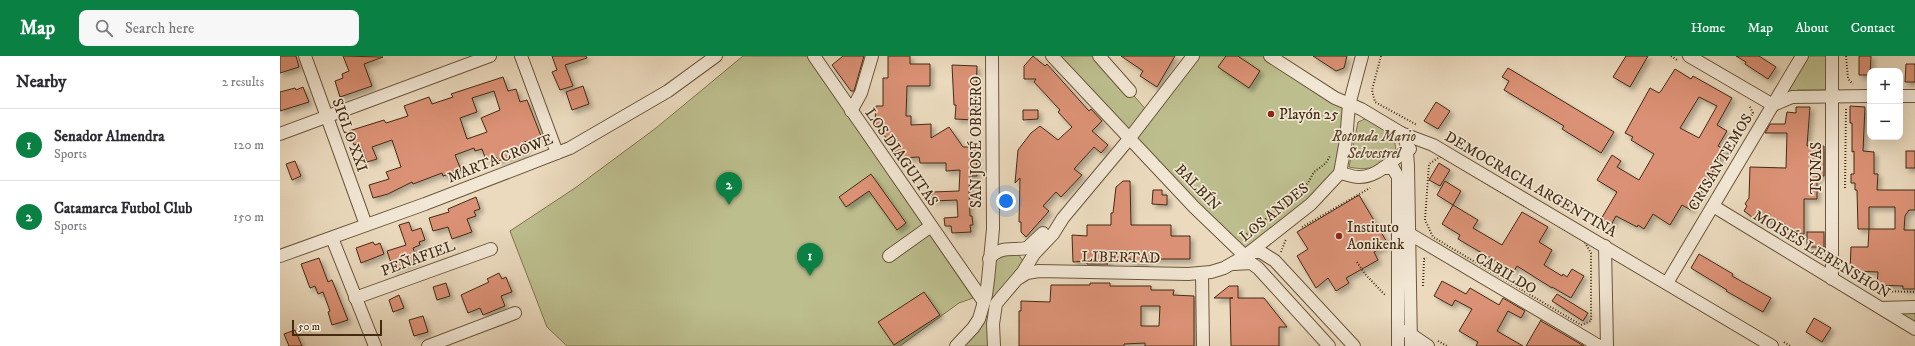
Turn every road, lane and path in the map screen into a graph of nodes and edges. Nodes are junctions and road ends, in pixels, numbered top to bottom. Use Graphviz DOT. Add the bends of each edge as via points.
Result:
graph roads {
  1 [pos="305,56"];
  2 [pos="490,56"];
  3 [pos="521,56"];
  4 [pos="716,56"];
  5 [pos="814,56"];
  6 [pos="872,56"];
  7 [pos="992,56"];
  8 [pos="1052,56"];
  9 [pos="1099,56"];
  10 [pos="1193,56"];
  11 [pos="1270,56"];
  12 [pos="1362,56"];
  13 [pos="1381,56"];
  14 [pos="1671,56"];
  15 [pos="1802,56"];
  16 [pos="1832,56"];
  17 [pos="1846,56"];
  18 [pos="1683,58"];
  19 [pos="1854,85"];
  20 [pos="1130,92"];
  21 [pos="1832,96"];
  22 [pos="1867,96"];
  23 [pos="1903,96"];
  24 [pos="1915,96"];
  25 [pos="1748,102"];
  26 [pos="1349,105"];
  27 [pos="1773,105"];
  28 [pos="1846,108"];
  29 [pos="851,111"];
  30 [pos="327,117"];
  31 [pos="1423,129"];
  32 [pos="1401,133"];
  33 [pos="280,134"];
  34 [pos="1129,138"];
  35 [pos="1433,145"];
  36 [pos="1406,152"];
  37 [pos="557,153"];
  38 [pos="1330,154"];
  39 [pos="1724,161"];
  40 [pos="1383,168"];
  41 [pos="1340,173"];
  42 [pos="1372,187"];
  43 [pos="1845,195"];
  44 [pos="1713,206"];
  45 [pos="1063,218"];
  46 [pos="366,225"];
  47 [pos="931,226"];
  48 [pos="1398,227"];
  49 [pos="993,228"];
  50 [pos="1297,230"];
  51 [pos="1272,235"];
  52 [pos="1410,235"];
  53 [pos="1287,237"];
  54 [pos="332,238"];
  55 [pos="1240,240"];
  56 [pos="1605,246"];
  57 [pos="491,249"];
  58 [pos="1014,249"];
  59 [pos="1253,251"];
  60 [pos="1591,253"];
  61 [pos="280,256"];
  62 [pos="889,256"];
  63 [pos="1279,259"];
  64 [pos="1424,259"];
  65 [pos="1357,262"];
  66 [pos="1028,263"];
  67 [pos="989,264"];
  68 [pos="1229,265"];
  69 [pos="1039,272"];
  70 [pos="1202,273"];
  71 [pos="1264,274"];
  72 [pos="966,275"];
  73 [pos="1018,278"];
  74 [pos="1832,279"];
  75 [pos="1667,283"];
  76 [pos="1423,289"];
  77 [pos="1876,291"];
  78 [pos="1915,292"];
  79 [pos="1385,294"];
  80 [pos="355,298"];
  81 [pos="984,302"];
  82 [pos="1915,307"];
  83 [pos="1881,308"];
  84 [pos="515,313"];
  85 [pos="1398,326"];
  86 [pos="1915,329"];
  87 [pos="1411,334"];
  88 [pos="1431,342"];
  89 [pos="1778,344"];
  90 [pos="375,346"];
  91 [pos="428,346"];
  92 [pos="956,346"];
  93 [pos="994,346"];
  94 [pos="1203,346"];
  95 [pos="1328,346"];
  96 [pos="1354,346"];
  97 [pos="1398,346"];
  98 [pos="1411,346"];
  99 [pos="1448,346"];
  100 [pos="1599,346"];
  101 [pos="1607,346"];
  102 [pos="1790,346"];
  1 -- 30 [label="street, SIGLO XXI"];
  2 -- 30 [label="street"];
  3 -- 37 [label="street"];
  4 -- 37 [label="street, MARTA CROWE" via="668,91"];
  5 -- 29 [label="street, LOS DIAGUITAS"];
  6 -- 29 [label="street"];
  7 -- 49 [label="street, SAN JOSÉ OBRERO"];
  8 -- 34 [label="street, BALBÍN"];
  9 -- 20 [label="street"];
  10 -- 34 [label="street"];
  11 -- 26 [label="street, DEMOCRACIA ARGENTINA"];
  12 -- 26 [label="street"];
  13 -- 31 [label="path" via="1372,90 1375,102"];
  14 -- 18 [label="path"];
  15 -- 27 [label="street, CRISANTEMOS"];
  16 -- 21 [label="street, TUNAS"];
  17 -- 19 [label="path" via="1848,79"];
  18 -- 27 [label="street"];
  21 -- 22 [label="street"];
  21 -- 27 [label="street" via="1792,97"];
  21 -- 74 [label="street, TUNAS"];
  23 -- 24 [label="street"];
  25 -- 39 [label="path" via="1752,113"];
  26 -- 32 [label="street, DEMOCRACIA ARGENTINA" via="1361,109"];
  26 -- 41 [label="street"];
  27 -- 44 [label="street, CRISANTEMOS"];
  28 -- 43 [label="path"];
  29 -- 47 [label="street, LOS DIAGUITAS"];
  30 -- 33 [label="street"];
  30 -- 46 [label="street, SIGLO XXI"];
  32 -- 35 [label="street, DEMOCRACIA ARGENTINA"];
  32 -- 36 [label="street" via="1406,142"];
  34 -- 45 [label="street"];
  34 -- 59 [label="street, BALBÍN" via="1194,207"];
  35 -- 36 [label="street" via="1424,145"];
  35 -- 56 [label="street, DEMOCRACIA ARGENTINA"];
  36 -- 40 [label="street"];
  36 -- 52 [label="street"];
  37 -- 46 [label="street, MARTA CROWE"];
  38 -- 55 [label="path" via="1326,164 1314,172 1292,198"];
  40 -- 41 [label="street" via="1358,177"];
  40 -- 48 [label="street" via="1393,168 1398,177"];
  41 -- 51 [label="street, LOS ANDES" via="1311,204"];
  42 -- 50 [label="path"];
  44 -- 74 [label="street, MOISÉS LEBENSHON"];
  44 -- 75 [label="street, CRISANTEMOS"];
  45 -- 58 [label="street" via="1027,248"];
  45 -- 66 [label="street"];
  46 -- 54 [label="street, MARTA CROWE"];
  47 -- 62 [label="street"];
  47 -- 72 [label="street, LOS DIAGUITAS"];
  48 -- 52 [label="street, CABILDO"];
  48 -- 85 [label="street"];
  49 -- 58 [label="street, SAN JOSÉ OBRERO" via="998,245"];
  49 -- 67 [label="street, SAN JOSÉ OBRERO"];
  51 -- 59 [label="street, LOS ANDES"];
  51 -- 63 [label="street" via="1269,246"];
  52 -- 87 [label="street"];
  52 -- 100 [label="street, CABILDO"];
  53 -- 63 [label="path"];
  54 -- 61 [label="street, MARTA CROWE"];
  54 -- 80 [label="street"];
  56 -- 75 [label="street, DEMOCRACIA ARGENTINA"];
  56 -- 101 [label="street"];
  57 -- 80 [label="street, PEÑAFIEL"];
  58 -- 66 [label="street"];
  58 -- 67 [label="street" via="998,251"];
  59 -- 63 [label="street, BALBÍN"];
  59 -- 68 [label="street, LOS ANDES"];
  59 -- 71 [label="street"];
  60 -- 60 [label="path" via="1591,321 1581,325 1433,237 1425,220 1429,164 1441,156 1584,241"];
  63 -- 96 [label="street"];
  64 -- 76 [label="path"];
  65 -- 79 [label="path"];
  66 -- 69 [label="street"];
  66 -- 73 [label="street"];
  67 -- 72 [label="street" via="979,275"];
  67 -- 81 [label="street, SAN JOSÉ OBRERO"];
  68 -- 70 [label="street, LOS ANDES"];
  68 -- 71 [label="street" via="1251,263"];
  69 -- 70 [label="street, LIBERTAD"];
  69 -- 73 [label="street, LIBERTAD" via="1027,273"];
  70 -- 94 [label="street"];
  71 -- 95 [label="street"];
  72 -- 81 [label="street, LOS DIAGUITAS"];
  73 -- 93 [label="street" via="996,304 993,324"];
  74 -- 83 [label="street, MOISÉS LEBENSHON"];
  75 -- 89 [label="street, DEMOCRACIA ARGENTINA"];
  77 -- 78 [label="path"];
  80 -- 90 [label="street"];
  81 -- 92 [label="street, SAN JOSÉ OBRERO" via="973,328"];
  82 -- 83 [label="street"];
  83 -- 86 [label="street, MOISÉS LEBENSHON"];
  84 -- 91 [label="street"];
  85 -- 87 [label="street"];
  85 -- 97 [label="street"];
  87 -- 88 [label="street"];
  87 -- 98 [label="street"];
  88 -- 99 [label="path"];
  89 -- 102 [label="path"];
}
